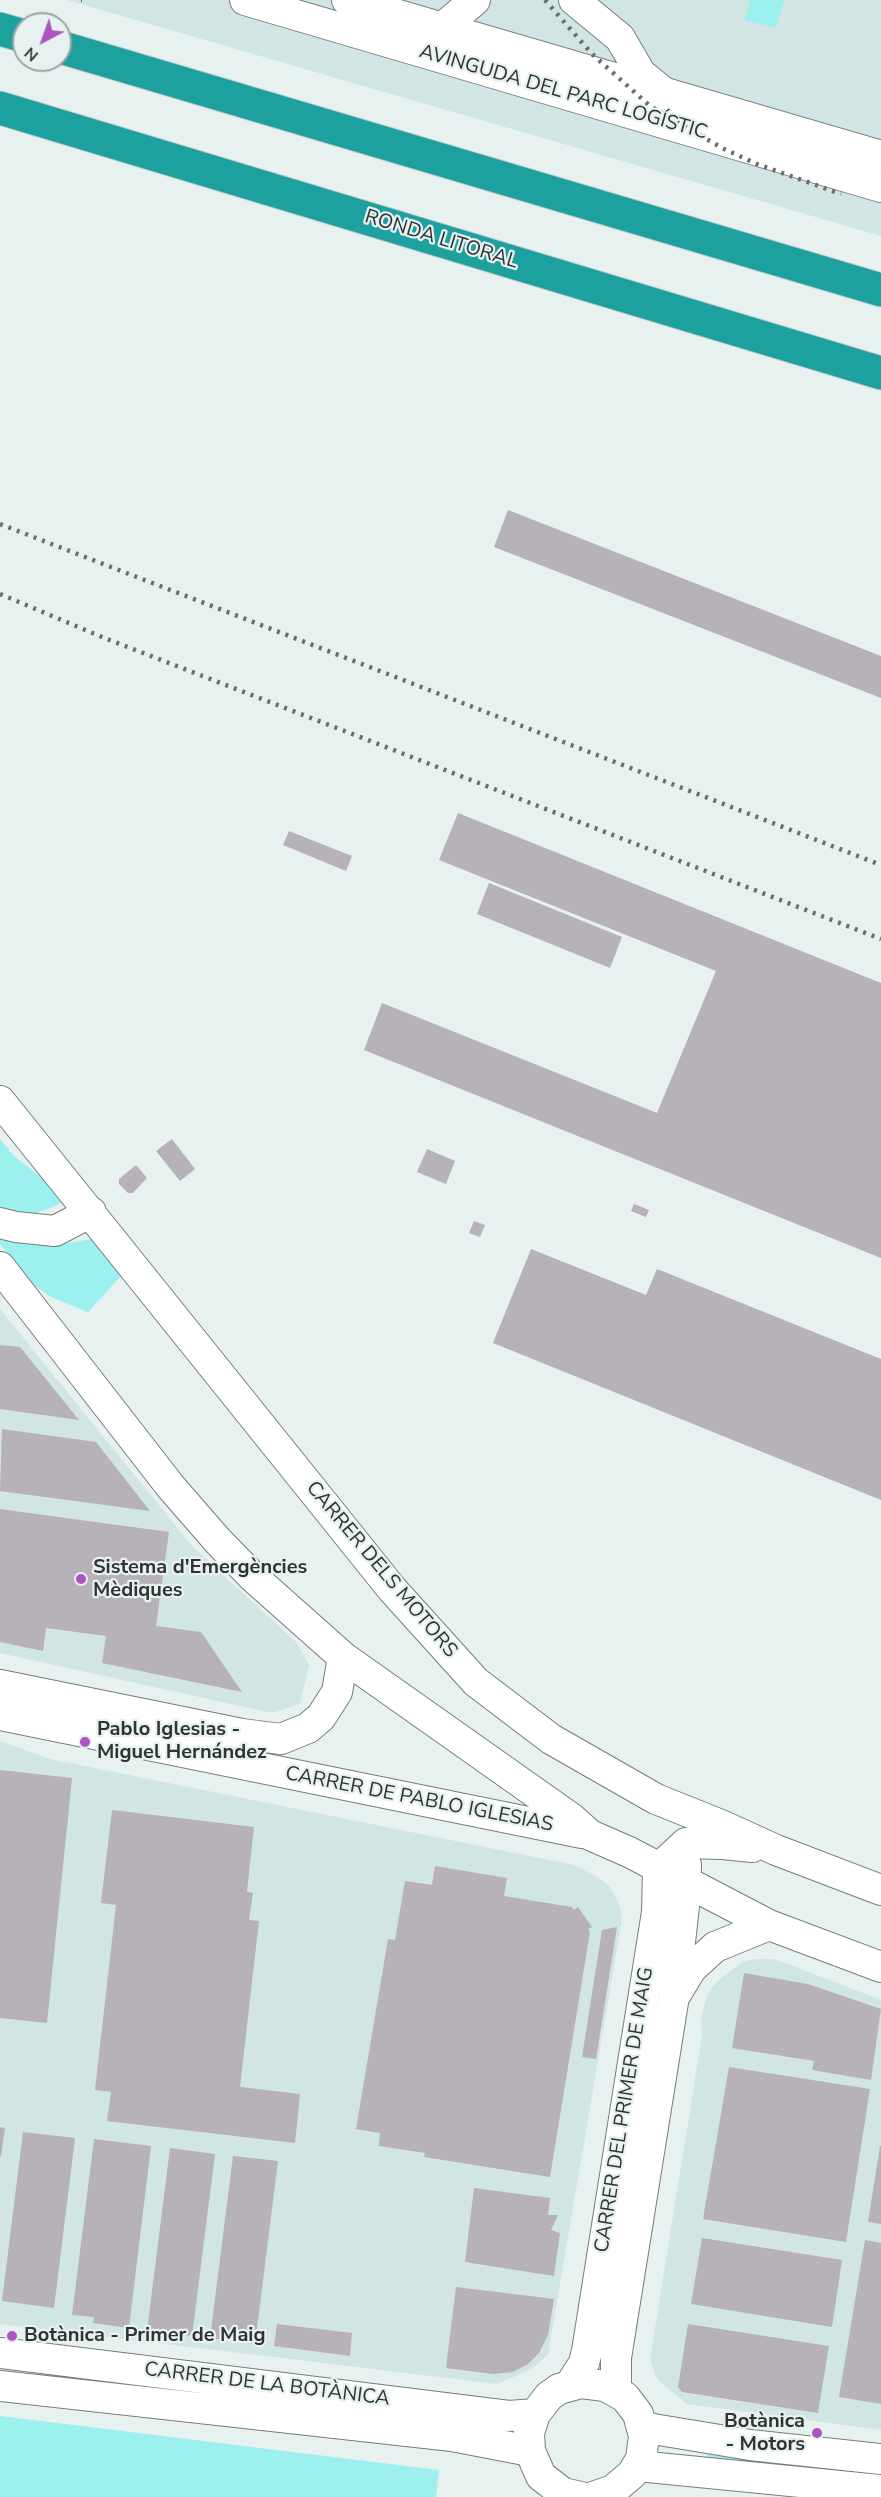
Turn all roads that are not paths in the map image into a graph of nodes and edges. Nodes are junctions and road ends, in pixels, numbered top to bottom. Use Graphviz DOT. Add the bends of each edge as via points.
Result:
graph roads {
  1 [pos="245,0"];
  2 [pos="347,0"];
  3 [pos="475,0"];
  4 [pos="574,0"];
  5 [pos="441,28"];
  6 [pos="72,50"];
  7 [pos="664,93"];
  8 [pos="0,108"];
  9 [pos="881,156"];
  10 [pos="881,187"];
  11 [pos="881,290"];
  12 [pos="881,373"];
  13 [pos="0,1101"];
  14 [pos="91,1212"];
  15 [pos="0,1223"];
  16 [pos="0,1267"];
  17 [pos="343,1657"];
  18 [pos="0,1685"];
  19 [pos="0,1715"];
  20 [pos="656,1799"];
  21 [pos="591,1835"];
  22 [pos="686,1844"];
  23 [pos="776,1850"];
  24 [pos="658,1869"];
  25 [pos="686,1883"];
  26 [pos="881,1890"];
  27 [pos="769,1925"];
  28 [pos="881,1967"];
  29 [pos="674,1996"];
  30 [pos="0,2353"];
  31 [pos="570,2385"];
  32 [pos="0,2386"];
  33 [pos="616,2391"];
  34 [pos="535,2414"];
  35 [pos="642,2425"];
  36 [pos="530,2451"];
  37 [pos="881,2459"];
  38 [pos="638,2466"];
  39 [pos="881,2490"];
  40 [pos="582,2495"];
  1 -- 10 [label="street, AVINGUDA DEL PARC LOGÍSTIC"];
  2 -- 5 [label="street, AVINGUDA DEL PARC LOGÍSTIC"];
  3 -- 5 [label="street"];
  4 -- 7 [label="street, AVINGUDA DEL PARC LOGÍSTIC" via="620,38 641,74"];
  5 -- 7 [label="street, AVINGUDA DEL PARC LOGÍSTIC"];
  6 -- 11 [label="highway"];
  7 -- 9 [label="street, AVINGUDA DEL PARC LOGÍSTIC"];
  8 -- 12 [label="highway, RONDA LITORAL"];
  13 -- 14 [label="street, CARRER DELS MOTORS"];
  14 -- 15 [label="street" via="55,1231"];
  14 -- 20 [label="street, CARRER DELS MOTORS" via="392,1589 476,1682 551,1739"];
  16 -- 17 [label="street" via="171,1487 218,1541"];
  17 -- 18 [label="street, CARRER DE PABLO IGLESIAS" via="337,1692 321,1717 308,1728 281,1739"];
  17 -- 21 [label="street"];
  19 -- 21 [label="street, CARRER DE PABLO IGLESIAS"];
  20 -- 22 [label="street"];
  20 -- 23 [label="street, CARRER DELS MOTORS"];
  21 -- 24 [label="street"];
  22 -- 23 [label="street"];
  22 -- 24 [label="street"];
  22 -- 25 [label="street, CARRER DEL PRIMER DE MAIG"];
  23 -- 26 [label="street, CARRER DELS MOTORS"];
  24 -- 25 [label="street"];
  24 -- 31 [label="street, CARRER DEL PRIMER DE MAIG" via="657,1912 587,2351"];
  25 -- 27 [label="street"];
  25 -- 29 [label="street, CARRER DEL PRIMER DE MAIG"];
  27 -- 28 [label="street"];
  27 -- 29 [label="street, CARRER DEL PRIMER DE MAIG" via="715,1947 691,1969"];
  29 -- 33 [label="street, CARRER DEL PRIMER DE MAIG" via="616,2358"];
  30 -- 34 [label="street, CARRER DE LA BOTÀNICA" via="509,2416"];
  31 -- 33 [label="street" via="594,2383"];
  31 -- 34 [label="street" via="549,2396"];
  32 -- 36 [label="street, CARRER DE LA BOTÀNICA" via="452,2436"];
  33 -- 35 [label="street" via="632,2405"];
  34 -- 36 [label="street" via="529,2433"];
  35 -- 37 [label="street" via="741,2444"];
  35 -- 38 [label="street" via="644,2448"];
  36 -- 40 [label="street" via="541,2476"];
  38 -- 39 [label="street"];
  38 -- 40 [label="street" via="623,2483"];
}
